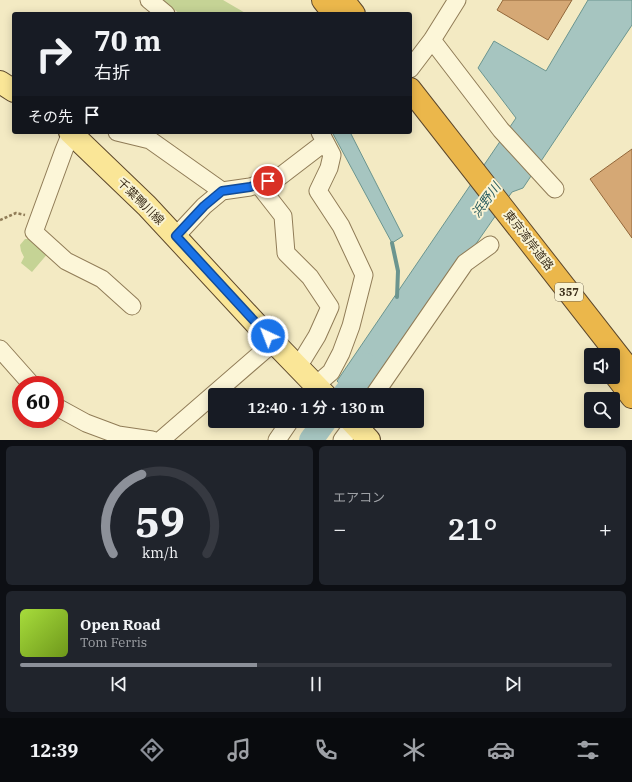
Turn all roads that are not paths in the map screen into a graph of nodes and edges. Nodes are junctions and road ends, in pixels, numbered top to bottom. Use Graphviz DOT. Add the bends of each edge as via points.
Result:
graph roads {
  1 [pos="149,0"];
  2 [pos="323,0"];
  3 [pos="343,0"];
  4 [pos="457,0"];
  5 [pos="164,12"];
  6 [pos="332,12"];
  7 [pos="352,12"];
  8 [pos="432,40"];
  9 [pos="412,66"];
  10 [pos="0,82"];
  11 [pos="12,90"];
  12 [pos="412,92"];
  13 [pos="412,116"];
  14 [pos="71,134"];
  15 [pos="74,134"];
  16 [pos="125,134"];
  17 [pos="322,137"];
  18 [pos="468,175"];
  19 [pos="258,184"];
  20 [pos="555,189"];
  21 [pos="222,191"];
  22 [pos="501,216"];
  23 [pos="176,236"];
  24 [pos="490,245"];
  25 [pos="132,306"];
  26 [pos="274,342"];
  27 [pos="595,348"];
  28 [pos="0,349"];
  29 [pos="298,367"];
  30 [pos="632,373"];
  31 [pos="24,376"];
  32 [pos="620,381"];
  33 [pos="315,388"];
  34 [pos="319,388"];
  35 [pos="379,388"];
  36 [pos="632,397"];
  37 [pos="64,411"];
  38 [pos="285,428"];
  39 [pos="354,428"];
  40 [pos="152,440"];
  41 [pos="161,440"];
  42 [pos="277,440"];
  43 [pos="369,440"];
  1 -- 5 [label="street"];
  2 -- 6 [label="highway"];
  3 -- 7 [label="highway"];
  4 -- 8 [label="street"];
  8 -- 9 [label="street"];
  8 -- 20 [label="street" via="501,130"];
  10 -- 11 [label="main road"];
  12 -- 18 [label="highway, 東京湾岸道路 / 357"];
  13 -- 18 [label="highway, 東京湾岸道路 / 357"];
  14 -- 25 [label="street" via="34,232 66,261 102,279"];
  15 -- 23 [label="main road, 千葉鴨川線"];
  16 -- 21 [label="street" via="150,140"];
  17 -- 19 [label="street" via="278,178"];
  17 -- 34 [label="street" via="332,156 318,191 341,226 364,275 341,353"];
  18 -- 22 [label="highway, 東京湾岸道路 / 357"];
  19 -- 21 [label="street"];
  19 -- 29 [label="street" via="283,216 286,253 310,277 330,307 317,336"];
  21 -- 23 [label="street"];
  22 -- 27 [label="highway, 東京湾岸道路 / 357"];
  22 -- 30 [label="highway, 東京湾岸道路 / 357"];
  23 -- 26 [label="main road, 千葉鴨川線"];
  24 -- 35 [label="street" via="465,263"];
  26 -- 29 [label="main road, 千葉鴨川線"];
  26 -- 41 [label="street"];
  28 -- 31 [label="street"];
  29 -- 33 [label="main road, 千葉鴨川線"];
  32 -- 36 [label="highway"];
  37 -- 40 [label="street" via="86,424 118,435"];
  38 -- 42 [label="street"];
  39 -- 43 [label="main road"];
}
